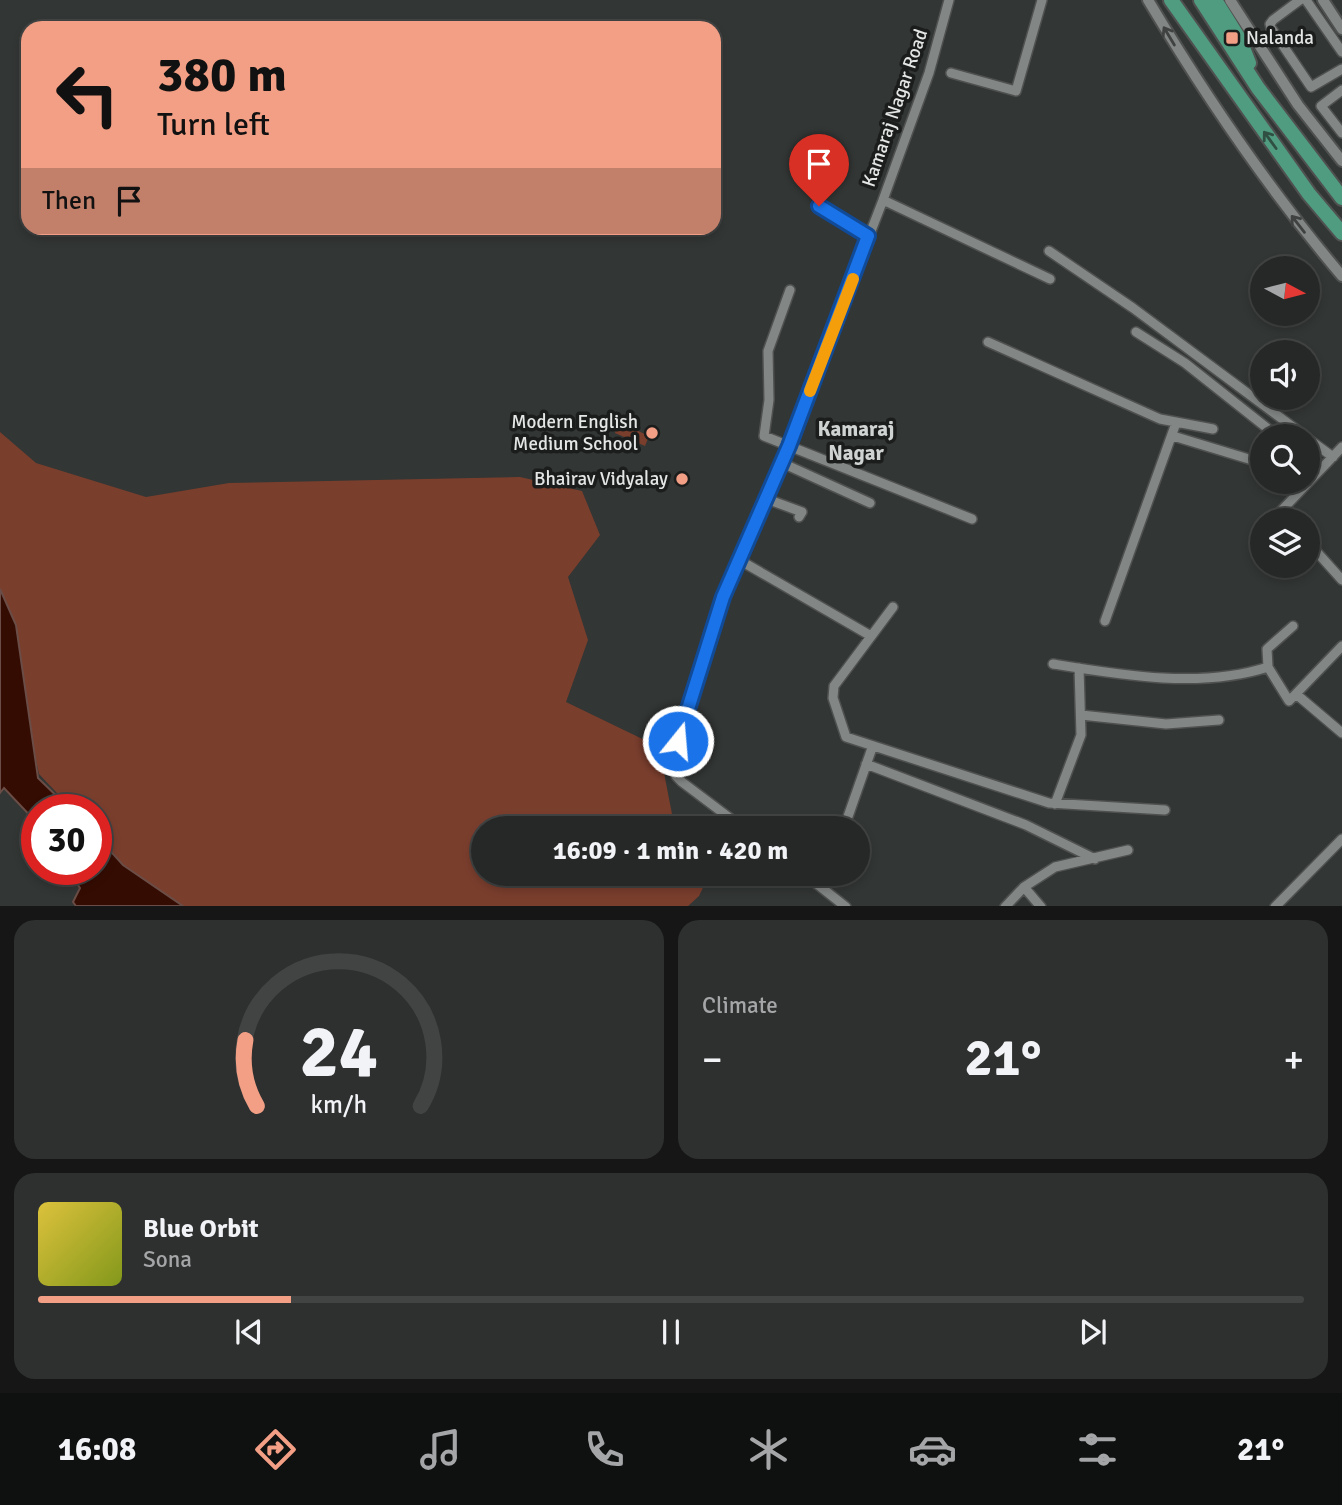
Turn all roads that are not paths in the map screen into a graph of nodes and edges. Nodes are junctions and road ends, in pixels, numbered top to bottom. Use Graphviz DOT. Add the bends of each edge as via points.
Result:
graph roads {
  1 [pos="949,0"];
  2 [pos="1042,0"];
  3 [pos="1148,0"];
  4 [pos="1171,0"];
  5 [pos="1201,0"];
  6 [pos="1215,0"];
  7 [pos="1230,0"];
  8 [pos="1300,0"];
  9 [pos="1306,0"];
  10 [pos="1323,0"];
  11 [pos="1342,29"];
  12 [pos="1342,52"];
  13 [pos="1342,69"];
  14 [pos="951,73"];
  15 [pos="1258,88"];
  16 [pos="1342,90"];
  17 [pos="1342,133"];
  18 [pos="1342,161"];
  19 [pos="1342,198"];
  20 [pos="883,200"];
  21 [pos="819,206"];
  22 [pos="1342,233"];
  23 [pos="868,236"];
  24 [pos="1049,251"];
  25 [pos="1342,276"];
  26 [pos="1050,279"];
  27 [pos="790,290"];
  28 [pos="1136,332"];
  29 [pos="988,342"];
  30 [pos="1176,423"];
  31 [pos="1262,424"];
  32 [pos="1286,424"];
  33 [pos="1213,429"];
  34 [pos="1173,436"];
  35 [pos="789,446"];
  36 [pos="1342,447"];
  37 [pos="1320,448"];
  38 [pos="1333,457"];
  39 [pos="1250,459"];
  40 [pos="780,462"];
  41 [pos="1320,469"];
  42 [pos="1296,494"];
  43 [pos="764,498"];
  44 [pos="870,503"];
  45 [pos="1284,508"];
  46 [pos="799,517"];
  47 [pos="972,519"];
  48 [pos="1320,555"];
  49 [pos="741,561"];
  50 [pos="1342,580"];
  51 [pos="893,607"];
  52 [pos="1105,621"];
  53 [pos="1293,625"];
  54 [pos="871,636"];
  55 [pos="1342,646"];
  56 [pos="1053,664"];
  57 [pos="1268,667"];
  58 [pos="1079,668"];
  59 [pos="1296,694"];
  60 [pos="1081,715"];
  61 [pos="1219,720"];
  62 [pos="1342,733"];
  63 [pos="872,748"];
  64 [pos="866,764"];
  65 [pos="1055,804"];
  66 [pos="1165,810"];
  67 [pos="727,816"];
  68 [pos="849,816"];
  69 [pos="1342,839"];
  70 [pos="1128,850"];
  71 [pos="1095,859"];
  72 [pos="820,886"];
  73 [pos="825,886"];
  74 [pos="1024,887"];
  75 [pos="824,889"];
  76 [pos="846,906"];
  77 [pos="1004,906"];
  78 [pos="1041,906"];
  79 [pos="1275,906"];
  1 -- 20 [label="street, Kamaraj Nagar Road" via="929,73"];
  2 -- 14 [label="street" via="1016,91"];
  25 -- 3 [label="street, one-way" via="1236,140"];
  22 -- 4 [label="highway, one-way"];
  5 -- 15 [label="highway"];
  6 -- 15 [label="highway" via="1240,40"];
  7 -- 18 [label="street" via="1298,105"];
  8 -- 13 [label="street" via="1270,24 1311,87"];
  9 -- 12 [label="street"];
  10 -- 11 [label="street"];
  15 -- 19 [label="highway"];
  16 -- 17 [label="street" via="1321,106"];
  20 -- 23 [label="street, Kamaraj Nagar Road"];
  20 -- 26 [label="street"];
  21 -- 23 [label="street"];
  23 -- 35 [label="street, Kamaraj Nagar Road"];
  24 -- 32 [label="street" via="1133,308"];
  27 -- 35 [label="street" via="768,351 768,411 763,432 767,439"];
  28 -- 31 [label="street" via="1185,363"];
  29 -- 30 [label="street"];
  30 -- 33 [label="street"];
  30 -- 34 [label="street"];
  34 -- 39 [label="street"];
  34 -- 52 [label="street"];
  35 -- 40 [label="street, Kamaraj Nagar Road"];
  35 -- 47 [label="street"];
  36 -- 38 [label="street"];
  37 -- 38 [label="street"];
  38 -- 41 [label="street"];
  40 -- 43 [label="street, Kamaraj Nagar Road"];
  40 -- 44 [label="street"];
  42 -- 45 [label="street"];
  43 -- 46 [label="street" via="802,512"];
  43 -- 49 [label="street, Kamaraj Nagar Road"];
  48 -- 50 [label="street"];
  49 -- 54 [label="street"];
  49 -- 67 [label="street, Kamaraj Nagar Road" via="723,597 672,762 681,782"];
  51 -- 54 [label="street"];
  53 -- 57 [label="street" via="1267,649"];
  54 -- 63 [label="street" via="832,692 846,737"];
  55 -- 59 [label="street"];
  56 -- 58 [label="street"];
  57 -- 58 [label="street" via="1244,675 1211,677"];
  57 -- 59 [label="street" via="1289,701"];
  58 -- 60 [label="street"];
  59 -- 62 [label="street"];
  60 -- 61 [label="street" via="1166,724"];
  60 -- 65 [label="street" via="1080,742"];
  63 -- 64 [label="street"];
  63 -- 65 [label="street"];
  64 -- 68 [label="street"];
  64 -- 71 [label="street" via="1026,825"];
  65 -- 66 [label="street"];
  69 -- 79 [label="street"];
  70 -- 71 [label="street"];
  71 -- 74 [label="street" via="1055,867"];
  72 -- 75 [label="street"];
  73 -- 75 [label="street"];
  74 -- 77 [label="street"];
  74 -- 78 [label="street"];
  75 -- 76 [label="street"];
}
